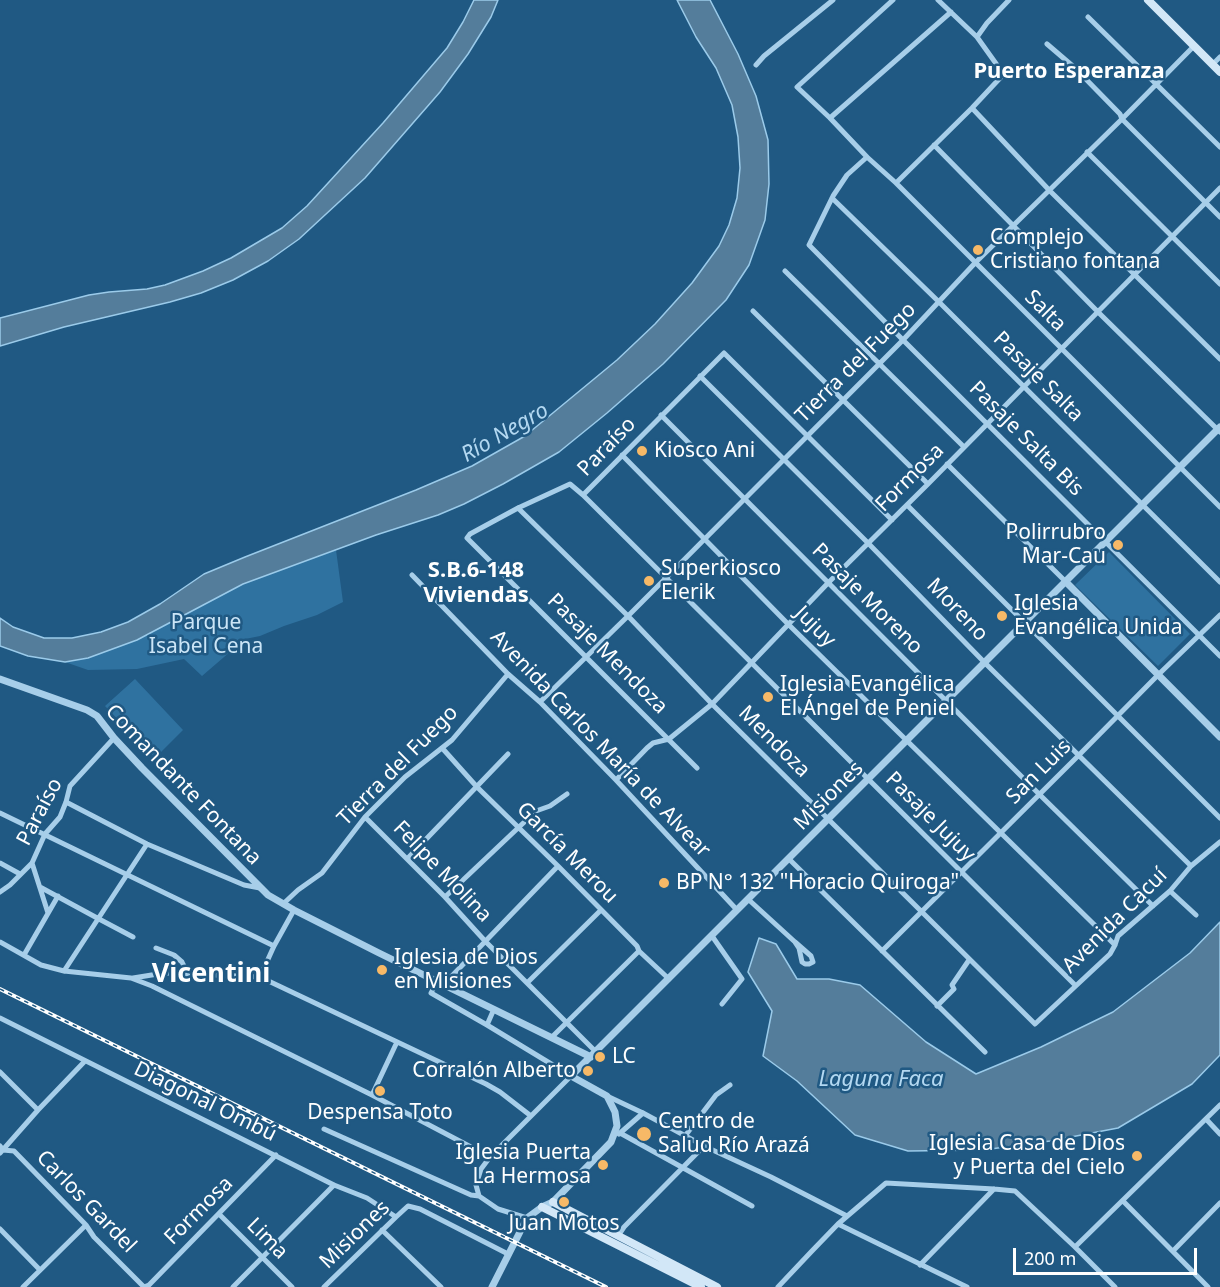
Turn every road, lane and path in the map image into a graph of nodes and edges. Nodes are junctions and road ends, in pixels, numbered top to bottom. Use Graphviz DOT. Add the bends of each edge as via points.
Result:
graph roads {
  1 [pos="833,0"];
  2 [pos="893,0"];
  3 [pos="938,0"];
  4 [pos="1009,0"];
  5 [pos="1148,0"];
  6 [pos="951,12"];
  7 [pos="1088,17"];
  8 [pos="977,37"];
  9 [pos="1047,44"];
  10 [pos="1194,46"];
  11 [pos="1220,57"];
  12 [pos="756,64"];
  13 [pos="1212,65"];
  14 [pos="1220,72"];
  15 [pos="1157,84"];
  16 [pos="972,108"];
  17 [pos="830,118"];
  18 [pos="1122,119"];
  19 [pos="934,145"];
  20 [pos="1220,147"];
  21 [pos="1087,152"];
  22 [pos="867,157"];
  23 [pos="896,183"];
  24 [pos="1220,188"];
  25 [pos="1049,190"];
  26 [pos="832,198"];
  27 [pos="1205,202"];
  28 [pos="1220,217"];
  29 [pos="1013,226"];
  30 [pos="1172,236"];
  31 [pos="975,263"];
  32 [pos="784,271"];
  33 [pos="1135,274"];
  34 [pos="1220,284"];
  35 [pos="939,302"];
  36 [pos="753,311"];
  37 [pos="1098,312"];
  38 [pos="903,340"];
  39 [pos="1061,349"];
  40 [pos="1220,359"];
  41 [pos="880,364"];
  42 [pos="700,376"];
  43 [pos="1024,387"];
  44 [pos="843,400"];
  45 [pos="661,416"];
  46 [pos="988,424"];
  47 [pos="1219,429"];
  48 [pos="807,436"];
  49 [pos="964,447"];
  50 [pos="622,455"];
  51 [pos="783,460"];
  52 [pos="947,465"];
  53 [pos="1180,467"];
  54 [pos="928,484"];
  55 [pos="583,495"];
  56 [pos="744,499"];
  57 [pos="907,504"];
  58 [pos="1143,504"];
  59 [pos="1220,507"];
  60 [pos="518,508"];
  61 [pos="892,520"];
  62 [pos="467,538"];
  63 [pos="704,539"];
  64 [pos="1105,542"];
  65 [pos="868,543"];
  66 [pos="412,575"];
  67 [pos="666,578"];
  68 [pos="1066,582"];
  69 [pos="1220,582"];
  70 [pos="828,583"];
  71 [pos="1220,615"];
  72 [pos="628,616"];
  73 [pos="1025,622"];
  74 [pos="789,624"];
  75 [pos="1199,635"];
  76 [pos="586,656"];
  77 [pos="1220,656"];
  78 [pos="751,663"];
  79 [pos="985,663"];
  80 [pos="508,674"];
  81 [pos="1158,675"];
  82 [pos="0,680"];
  83 [pos="946,701"];
  84 [pos="540,702"];
  85 [pos="712,704"];
  86 [pos="1119,716"];
  87 [pos="1220,737"];
  88 [pos="114,738"];
  89 [pos="669,739"];
  90 [pos="907,741"];
  91 [pos="443,749"];
  92 [pos="508,754"];
  93 [pos="1079,755"];
  94 [pos="697,768"];
  95 [pos="868,779"];
  96 [pos="615,780"];
  97 [pos="477,787"];
  98 [pos="567,794"];
  99 [pos="1039,794"];
  100 [pos="66,802"];
  101 [pos="0,813"];
  102 [pos="365,818"];
  103 [pos="1220,818"];
  104 [pos="829,819"];
  105 [pos="519,828"];
  106 [pos="1001,833"];
  107 [pos="45,834"];
  108 [pos="1220,842"];
  109 [pos="147,844"];
  110 [pos="407,859"];
  111 [pos="789,859"];
  112 [pos="0,863"];
  113 [pos="32,863"];
  114 [pos="558,866"];
  115 [pos="1191,866"];
  116 [pos="962,872"];
  117 [pos="20,874"];
  118 [pos="127,875"];
  119 [pos="40,887"];
  120 [pos="260,888"];
  121 [pos="1170,891"];
  122 [pos="0,892"];
  123 [pos="58,896"];
  124 [pos="445,897"];
  125 [pos="749,900"];
  126 [pos="283,904"];
  127 [pos="1153,906"];
  128 [pos="294,910"];
  129 [pos="600,910"];
  130 [pos="738,910"];
  131 [pos="921,912"];
  132 [pos="48,913"];
  133 [pos="1197,915"];
  134 [pos="99,919"];
  135 [pos="712,936"];
  136 [pos="133,937"];
  137 [pos="485,941"];
  138 [pos="0,942"];
  139 [pos="795,942"];
  140 [pos="1115,945"];
  141 [pos="274,946"];
  142 [pos="156,948"];
  143 [pos="639,951"];
  144 [pos="882,951"];
  145 [pos="24,955"];
  146 [pos="969,960"];
  147 [pos="64,971"];
  148 [pos="188,974"];
  149 [pos="260,977"];
  150 [pos="131,978"];
  151 [pos="669,979"];
  152 [pos="437,981"];
  153 [pos="527,983"];
  154 [pos="445,984"];
  155 [pos="1075,986"];
  156 [pos="465,994"];
  157 [pos="722,1004"];
  158 [pos="937,1006"];
  159 [pos="458,1008"];
  160 [pos="494,1009"];
  161 [pos="0,1018"];
  162 [pos="566,1023"];
  163 [pos="487,1024"];
  164 [pos="1035,1024"];
  165 [pos="552,1037"];
  166 [pos="397,1042"];
  167 [pos="985,1052"];
  168 [pos="594,1055"];
  169 [pos="85,1061"];
  170 [pos="0,1072"];
  171 [pos="571,1076"];
  172 [pos="730,1085"];
  173 [pos="372,1095"];
  174 [pos="607,1096"];
  175 [pos="1220,1105"];
  176 [pos="38,1110"];
  177 [pos="643,1113"];
  178 [pos="531,1116"];
  179 [pos="1206,1119"];
  180 [pos="324,1128"];
  181 [pos="620,1133"];
  182 [pos="1220,1134"];
  183 [pos="685,1136"];
  184 [pos="611,1142"];
  185 [pos="704,1146"];
  186 [pos="1,1150"];
  187 [pos="276,1155"];
  188 [pos="490,1157"];
  189 [pos="683,1168"];
  190 [pos="334,1185"];
  191 [pos="994,1189"];
  192 [pos="479,1196"];
  193 [pos="1122,1201"];
  194 [pos="553,1202"];
  195 [pos="1220,1203"];
  196 [pos="752,1206"];
  197 [pos="542,1207"];
  198 [pos="219,1214"];
  199 [pos="847,1216"];
  200 [pos="396,1217"];
  201 [pos="526,1218"];
  202 [pos="838,1224"];
  203 [pos="86,1225"];
  204 [pos="0,1229"];
  205 [pos="382,1230"];
  206 [pos="618,1236"];
  207 [pos="1075,1247"];
  208 [pos="1173,1251"];
  209 [pos="508,1254"];
  210 [pos="263,1257"];
  211 [pos="920,1265"];
  212 [pos="40,1270"];
  213 [pos="23,1287"];
  214 [pos="144,1287"];
  215 [pos="233,1287"];
  216 [pos="292,1287"];
  217 [pos="324,1287"];
  218 [pos="441,1287"];
  219 [pos="492,1287"];
  220 [pos="701,1287"];
  221 [pos="717,1287"];
  222 [pos="778,1287"];
  223 [pos="967,1287"];
  224 [pos="1115,1287"];
  225 [pos="1208,1287"];
  1 -- 12 [label="street"];
  2 -- 17 [label="street, Salta" via="797,87"];
  3 -- 6 [label="street"];
  4 -- 8 [label="street"];
  5 -- 10 [label="main road"];
  6 -- 8 [label="street"];
  6 -- 17 [label="street"];
  7 -- 15 [label="street"];
  8 -- 16 [label="street" via="1002,72"];
  9 -- 18 [label="street"];
  10 -- 13 [label="main road"];
  10 -- 15 [label="street, Tierra del Fuego"];
  11 -- 13 [label="street"];
  13 -- 14 [label="main road"];
  15 -- 18 [label="street, Tierra del Fuego"];
  15 -- 20 [label="street"];
  16 -- 19 [label="street"];
  16 -- 25 [label="street"];
  17 -- 22 [label="street, Salta"];
  18 -- 21 [label="street, Tierra del Fuego"];
  18 -- 27 [label="street"];
  19 -- 23 [label="street"];
  19 -- 29 [label="street"];
  21 -- 25 [label="street, Tierra del Fuego"];
  21 -- 30 [label="street"];
  22 -- 23 [label="street, Salta"];
  22 -- 26 [label="street" via="847,175"];
  23 -- 31 [label="street, Salta"];
  24 -- 27 [label="street, Formosa"];
  25 -- 29 [label="street, Tierra del Fuego"];
  25 -- 33 [label="street"];
  26 -- 35 [label="street, Pasaje Salta"];
  26 -- 38 [label="street, Pasaje Salta Bis" via="809,245"];
  27 -- 28 [label="street"];
  27 -- 30 [label="street, Formosa"];
  29 -- 31 [label="street, Tierra del Fuego"];
  29 -- 37 [label="street"];
  30 -- 33 [label="street, Formosa"];
  30 -- 34 [label="street"];
  31 -- 35 [label="street, Tierra del Fuego"];
  31 -- 39 [label="street, Salta"];
  32 -- 41 [label="street"];
  33 -- 37 [label="street, Formosa"];
  33 -- 40 [label="street"];
  35 -- 38 [label="street, Tierra del Fuego"];
  35 -- 43 [label="street, Pasaje Salta"];
  36 -- 44 [label="street"];
  37 -- 39 [label="street, Formosa"];
  37 -- 47 [label="street"];
  38 -- 41 [label="street, Tierra del Fuego"];
  38 -- 46 [label="street, Pasaje Salta Bis"];
  39 -- 43 [label="street, Formosa"];
  39 -- 53 [label="street, Salta"];
  41 -- 44 [label="street, Tierra del Fuego"];
  41 -- 49 [label="street"];
  42 -- 45 [label="street, Paraíso"];
  42 -- 48 [label="street, Paraíso" via="724,353"];
  42 -- 51 [label="street, Moreno"];
  43 -- 46 [label="street, Formosa"];
  43 -- 58 [label="street, Pasaje Salta"];
  44 -- 48 [label="street, Tierra del Fuego"];
  44 -- 54 [label="street"];
  45 -- 50 [label="street, Paraíso"];
  45 -- 56 [label="street, Pasaje Moreno"];
  46 -- 49 [label="street, Formosa"];
  46 -- 64 [label="street, Pasaje Salta Bis"];
  47 -- 53 [label="street, Misiones"];
  48 -- 51 [label="street, Tierra del Fuego"];
  48 -- 61 [label="street"];
  49 -- 52 [label="street, Formosa"];
  50 -- 55 [label="street, Paraíso"];
  50 -- 63 [label="street, Jujuy"];
  51 -- 56 [label="street, Tierra del Fuego"];
  51 -- 65 [label="street, Moreno"];
  52 -- 54 [label="street, Formosa"];
  52 -- 68 [label="street"];
  53 -- 58 [label="street, Misiones"];
  53 -- 59 [label="street, Salta"];
  54 -- 57 [label="street, Formosa"];
  55 -- 60 [label="street, Paraíso" via="570,484"];
  55 -- 67 [label="street, Pasaje Jujuy"];
  56 -- 63 [label="street, Tierra del Fuego"];
  56 -- 70 [label="street, Pasaje Moreno"];
  57 -- 61 [label="street, Formosa"];
  57 -- 73 [label="street"];
  58 -- 64 [label="street, Misiones"];
  58 -- 69 [label="street, Pasaje Salta"];
  60 -- 62 [label="street, Paraíso"];
  60 -- 72 [label="street, Mendoza"];
  61 -- 65 [label="street, Formosa"];
  62 -- 76 [label="street, Pasaje Mendoza"];
  63 -- 67 [label="street, Tierra del Fuego"];
  63 -- 74 [label="street, Jujuy"];
  64 -- 68 [label="street, Misiones"];
  64 -- 75 [label="street, Pasaje Salta Bis"];
  65 -- 70 [label="street, Formosa"];
  65 -- 79 [label="street, Moreno"];
  66 -- 80 [label="street, Avenida Carlos María de Alvear"];
  67 -- 72 [label="street, Tierra del Fuego"];
  67 -- 78 [label="street, Pasaje Jujuy"];
  68 -- 73 [label="street, Misiones"];
  68 -- 81 [label="street"];
  70 -- 74 [label="street, Formosa"];
  70 -- 83 [label="street, Pasaje Moreno"];
  71 -- 75 [label="street, San Luis"];
  72 -- 76 [label="street, Tierra del Fuego"];
  72 -- 85 [label="street, Mendoza"];
  73 -- 79 [label="street, Misiones"];
  73 -- 86 [label="street"];
  74 -- 78 [label="street, Formosa"];
  74 -- 90 [label="street, Jujuy"];
  75 -- 77 [label="street, Pasaje Salta Bis"];
  75 -- 81 [label="street, San Luis"];
  76 -- 84 [label="street, Tierra del Fuego"];
  76 -- 89 [label="street, Pasaje Mendoza"];
  78 -- 85 [label="street, Formosa"];
  78 -- 95 [label="street, Pasaje Jujuy"];
  79 -- 83 [label="street, Misiones"];
  79 -- 93 [label="street, Moreno"];
  80 -- 84 [label="street, Avenida Carlos María de Alvear"];
  80 -- 91 [label="street, Tierra del Fuego"];
  81 -- 86 [label="street, San Luis"];
  81 -- 87 [label="street"];
  82 -- 88 [label="street, Comandante Fontana" via="87,710 97,716"];
  83 -- 90 [label="street, Misiones"];
  83 -- 99 [label="street, Pasaje Moreno"];
  84 -- 96 [label="street, Avenida Carlos María de Alvear"];
  85 -- 89 [label="street, Formosa"];
  85 -- 104 [label="street, Mendoza"];
  86 -- 93 [label="street, San Luis"];
  86 -- 103 [label="street"];
  88 -- 100 [label="street, Paraíso" via="70,786"];
  88 -- 120 [label="street, Comandante Fontana"];
  89 -- 94 [label="street, Pasaje Mendoza"];
  89 -- 96 [label="street, Formosa" via="653,743"];
  90 -- 95 [label="street, Misiones"];
  90 -- 106 [label="street, Jujuy"];
  91 -- 97 [label="street, García Merou"];
  91 -- 102 [label="street, Tierra del Fuego" via="405,777"];
  92 -- 97 [label="street"];
  93 -- 99 [label="street, San Luis"];
  93 -- 115 [label="street, Moreno"];
  95 -- 104 [label="street, Misiones"];
  95 -- 116 [label="street, Pasaje Jujuy"];
  96 -- 130 [label="street, Avenida Carlos María de Alvear"];
  97 -- 105 [label="street, García Merou"];
  97 -- 110 [label="street"];
  98 -- 105 [label="street" via="536,811"];
  99 -- 106 [label="street, San Luis"];
  99 -- 127 [label="street, Pasaje Moreno"];
  100 -- 107 [label="street, Paraíso" via="60,817"];
  100 -- 109 [label="street"];
  101 -- 107 [label="street"];
  102 -- 110 [label="street, Felipe Molina"];
  102 -- 126 [label="street, Tierra del Fuego" via="321,873"];
  104 -- 111 [label="street, Misiones"];
  104 -- 131 [label="street, Mendoza"];
  105 -- 114 [label="street, García Merou"];
  105 -- 124 [label="street"];
  106 -- 116 [label="street, San Luis"];
  106 -- 140 [label="street, Jujuy"];
  107 -- 113 [label="street, Paraíso"];
  107 -- 118 [label="street"];
  108 -- 115 [label="street, Avenida Cacuí"];
  109 -- 118 [label="street"];
  109 -- 120 [label="street" via="244,885"];
  110 -- 124 [label="street, Felipe Molina"];
  111 -- 125 [label="street, Misiones"];
  111 -- 144 [label="street"];
  112 -- 117 [label="street"];
  113 -- 117 [label="street"];
  113 -- 119 [label="street, Paraíso"];
  114 -- 129 [label="street, García Merou"];
  114 -- 137 [label="street"];
  115 -- 121 [label="street, Avenida Cacuí"];
  116 -- 131 [label="street, San Luis"];
  116 -- 155 [label="street, Pasaje Jujuy"];
  117 -- 122 [label="street"];
  118 -- 134 [label="street"];
  118 -- 141 [label="street"];
  119 -- 123 [label="street"];
  119 -- 132 [label="street, Paraíso"];
  120 -- 126 [label="street, Comandante Fontana"];
  121 -- 127 [label="street, Avenida Cacuí"];
  121 -- 133 [label="street"];
  123 -- 132 [label="street"];
  123 -- 134 [label="street"];
  124 -- 137 [label="street, Felipe Molina"];
  125 -- 130 [label="street, Misiones"];
  125 -- 139 [label="street"];
  126 -- 128 [label="street, Comandante Fontana"];
  127 -- 140 [label="street, Avenida Cacuí" via="1118,936"];
  128 -- 141 [label="street"];
  128 -- 152 [label="street, Comandante Fontana"];
  129 -- 143 [label="street, García Merou"];
  129 -- 153 [label="street"];
  130 -- 135 [label="street, Misiones"];
  131 -- 144 [label="street, San Luis"];
  131 -- 146 [label="street, Mendoza"];
  132 -- 145 [label="street"];
  134 -- 136 [label="street"];
  134 -- 147 [label="street"];
  135 -- 151 [label="street, Misiones"];
  135 -- 157 [label="street" via="742,979"];
  137 -- 153 [label="street, Felipe Molina"];
  137 -- 154 [label="street"];
  138 -- 145 [label="street"];
  140 -- 155 [label="street, Avenida Cacuí"];
  141 -- 149 [label="street"];
  142 -- 148 [label="street" via="174,955"];
  143 -- 151 [label="street, García Merou"];
  143 -- 162 [label="street"];
  144 -- 158 [label="street"];
  145 -- 147 [label="street"];
  146 -- 158 [label="street" via="952,985 954,989"];
  146 -- 164 [label="street, Mendoza"];
  147 -- 150 [label="street"];
  148 -- 149 [label="street"];
  148 -- 150 [label="street"];
  149 -- 166 [label="street"];
  150 -- 173 [label="street"];
  151 -- 168 [label="street, Misiones"];
  152 -- 154 [label="street, Comandante Fontana"];
  152 -- 159 [label="street" via="430,993"];
  153 -- 162 [label="street, Felipe Molina"];
  154 -- 156 [label="street, Comandante Fontana"];
  155 -- 164 [label="street, Avenida Cacuí"];
  156 -- 159 [label="street"];
  156 -- 160 [label="street, Comandante Fontana"];
  158 -- 167 [label="street"];
  159 -- 163 [label="street"];
  160 -- 163 [label="street"];
  160 -- 165 [label="street, Comandante Fontana"];
  161 -- 169 [label="street, Diagonal Ombú"];
  162 -- 165 [label="street"];
  162 -- 168 [label="street, Felipe Molina"];
  163 -- 171 [label="street"];
  165 -- 168 [label="street, Comandante Fontana"];
  166 -- 173 [label="street"];
  166 -- 178 [label="street" via="500,1092"];
  168 -- 171 [label="street, Misiones"];
  169 -- 176 [label="street"];
  169 -- 187 [label="street, Diagonal Ombú"];
  170 -- 176 [label="street"];
  171 -- 174 [label="street"];
  171 -- 178 [label="street, Misiones"];
  172 -- 183 [label="street" via="716,1095"];
  173 -- 188 [label="street"];
  174 -- 177 [label="street"];
  174 -- 184 [label="street" via="617,1126"];
  175 -- 179 [label="street"];
  176 -- 186 [label="street"];
  177 -- 181 [label="street"];
  177 -- 183 [label="street"];
  178 -- 188 [label="street, Misiones"];
  179 -- 182 [label="street"];
  179 -- 193 [label="street"];
  180 -- 192 [label="street"];
  181 -- 184 [label="street"];
  181 -- 189 [label="street"];
  183 -- 185 [label="street"];
  184 -- 194 [label="street"];
  185 -- 189 [label="street"];
  185 -- 199 [label="street"];
  186 -- 203 [label="street, Carlos Gardel" via="14,1151"];
  187 -- 190 [label="street, Diagonal Ombú"];
  187 -- 198 [label="street, Formosa"];
  188 -- 192 [label="street, Misiones" via="476,1185"];
  189 -- 196 [label="street"];
  189 -- 206 [label="street"];
  190 -- 200 [label="street, Diagonal Ombú" via="367,1198"];
  190 -- 210 [label="street"];
  191 -- 199 [label="street" via="886,1183"];
  191 -- 207 [label="street" via="1016,1191"];
  191 -- 211 [label="street"];
  192 -- 201 [label="street" via="498,1209"];
  193 -- 207 [label="street"];
  193 -- 208 [label="street"];
  194 -- 197 [label="street"];
  194 -- 206 [label="main road"];
  195 -- 208 [label="street"];
  197 -- 201 [label="street"];
  197 -- 220 [label="main road"];
  198 -- 210 [label="street, Lima"];
  198 -- 214 [label="street, Formosa"];
  199 -- 202 [label="street"];
  200 -- 205 [label="street, Misiones"];
  200 -- 209 [label="street, Misiones" via="408,1206 420,1209"];
  201 -- 209 [label="street"];
  202 -- 211 [label="street"];
  202 -- 222 [label="street"];
  203 -- 212 [label="street"];
  203 -- 214 [label="street, Carlos Gardel"];
  204 -- 212 [label="street"];
  205 -- 217 [label="street, Misiones"];
  205 -- 218 [label="street"];
  206 -- 221 [label="main road"];
  207 -- 224 [label="street"];
  208 -- 225 [label="street"];
  209 -- 219 [label="street"];
  210 -- 215 [label="street"];
  210 -- 216 [label="street, Lima"];
  211 -- 223 [label="street"];
  212 -- 213 [label="street"];
}
